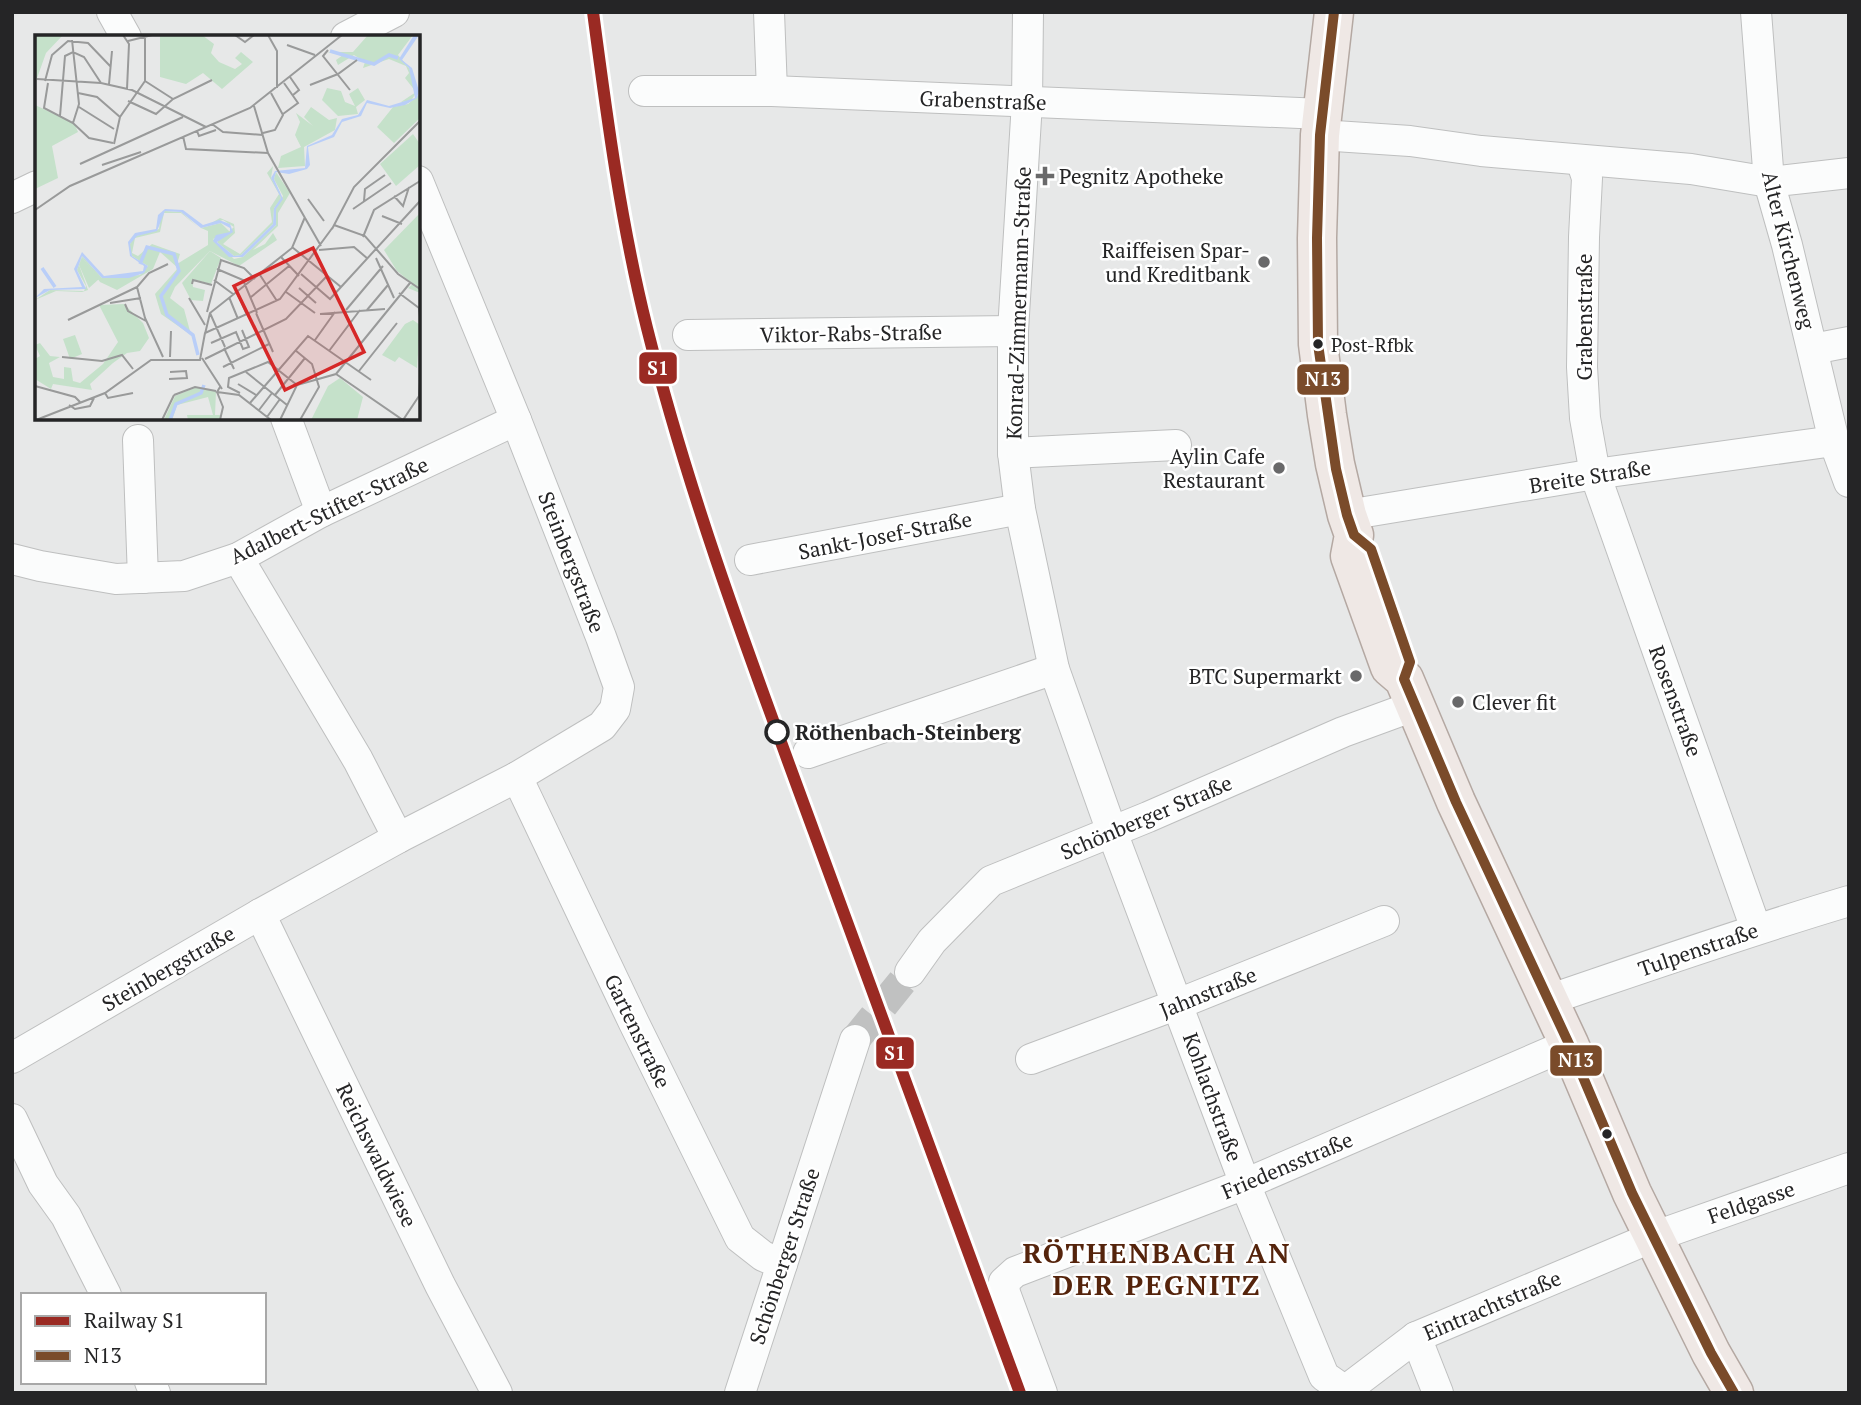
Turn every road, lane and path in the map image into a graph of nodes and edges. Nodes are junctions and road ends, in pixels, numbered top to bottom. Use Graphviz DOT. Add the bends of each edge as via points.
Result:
graph roads {
  1 [pos="112,12"];
  2 [pos="394,12"];
  3 [pos="769,12"];
  4 [pos="1027,12"];
  5 [pos="1334,12"];
  6 [pos="1755,12"];
  7 [pos="351,30"];
  8 [pos="125,35"];
  9 [pos="644,91"];
  10 [pos="772,91"];
  11 [pos="1027,102"];
  12 [pos="1321,125"];
  13 [pos="1581,160"];
  14 [pos="1849,173"];
  15 [pos="1769,182"];
  16 [pos="420,186"];
  17 [pos="35,187"];
  18 [pos="12,198"];
  19 [pos="1013,331"];
  20 [pos="688,335"];
  21 [pos="1849,342"];
  22 [pos="1812,348"];
  23 [pos="287,420"];
  24 [pos="516,420"];
  25 [pos="138,440"];
  26 [pos="1834,441"];
  27 [pos="1177,445"];
  28 [pos="1013,453"];
  29 [pos="1595,474"];
  30 [pos="1849,482"];
  31 [pos="1020,509"];
  32 [pos="321,512"];
  33 [pos="1351,525"];
  34 [pos="238,558"];
  35 [pos="12,559"];
  36 [pos="750,560"];
  37 [pos="143,578"];
  38 [pos="1054,669"];
  39 [pos="1409,693"];
  40 [pos="808,753"];
  41 [pos="517,777"];
  42 [pos="1112,832"];
  43 [pos="398,838"];
  44 [pos="1849,901"];
  45 [pos="260,914"];
  46 [pos="1384,921"];
  47 [pos="1756,929"];
  48 [pos="910,972"];
  49 [pos="1548,1000"];
  50 [pos="1178,1004"];
  51 [pos="855,1040"];
  52 [pos="1569,1044"];
  53 [pos="12,1058"];
  54 [pos="1031,1059"];
  55 [pos="12,1119"];
  56 [pos="1849,1168"];
  57 [pos="1245,1184"];
  58 [pos="1653,1237"];
  59 [pos="782,1264"];
  60 [pos="105,1293"];
  61 [pos="1416,1337"];
  62 [pos="1343,1392"];
  63 [pos="497,1393"];
  64 [pos="740,1393"];
  65 [pos="1042,1393"];
  66 [pos="1438,1393"];
  67 [pos="1734,1393"];
  1 -- 8 [label="street"];
  2 -- 7 [label="street"];
  3 -- 10 [label="street"];
  4 -- 11 [label="street, Konrad-Zimmermann-Straße"];
  5 -- 12 [label="main road"];
  6 -- 15 [label="street, Alter Kirchenweg"];
  9 -- 10 [label="street, Grabenstraße"];
  10 -- 11 [label="street, Grabenstraße"];
  11 -- 12 [label="street, Grabenstraße"];
  11 -- 19 [label="street, Konrad-Zimmermann-Straße"];
  12 -- 13 [label="street, Grabenstraße" via="1481,151"];
  12 -- 33 [label="main road" via="1318,344 1326,415"];
  13 -- 15 [label="street, Grabenstraße" via="1691,169"];
  13 -- 29 [label="street, Grabenstraße" via="1587,178 1584,418"];
  14 -- 15 [label="street, Grabenstraße"];
  15 -- 22 [label="street, Alter Kirchenweg"];
  16 -- 24 [label="street, Steinbergstraße"];
  17 -- 18 [label="street"];
  19 -- 20 [label="street, Viktor-Rabs-Straße"];
  19 -- 28 [label="street, Konrad-Zimmermann-Straße"];
  21 -- 22 [label="street"];
  22 -- 26 [label="street, Alter Kirchenweg"];
  23 -- 32 [label="street"];
  24 -- 32 [label="street, Adalbert-Stifter-Straße"];
  24 -- 41 [label="street, Steinbergstraße" via="619,687 615,709 602,726"];
  25 -- 37 [label="street"];
  26 -- 29 [label="street, Breite Straße"];
  26 -- 30 [label="street, Alter Kirchenweg"];
  27 -- 28 [label="street"];
  28 -- 31 [label="street, Konrad-Zimmermann-Straße"];
  29 -- 33 [label="street, Breite Straße"];
  29 -- 47 [label="street, Rosenstraße"];
  31 -- 36 [label="street, Sankt-Josef-Straße"];
  31 -- 38 [label="street, Konrad-Zimmermann-Straße"];
  32 -- 34 [label="street, Adalbert-Stifter-Straße"];
  33 -- 39 [label="main road" via="1350,556 1390,667"];
  34 -- 37 [label="street, Adalbert-Stifter-Straße" via="184,576"];
  34 -- 43 [label="street" via="358,760"];
  35 -- 37 [label="street, Adalbert-Stifter-Straße" via="116,579"];
  38 -- 40 [label="street"];
  38 -- 42 [label="street, Konrad-Zimmermann-Straße"];
  39 -- 42 [label="street, Schönberger Straße" via="1343,732"];
  39 -- 49 [label="main road"];
  41 -- 43 [label="street, Steinbergstraße"];
  41 -- 59 [label="street, Gartenstraße" via="740,1238"];
  42 -- 48 [label="street, Schönberger Straße" via="991,881 932,941"];
  42 -- 50 [label="street, Kohlachstraße"];
  43 -- 45 [label="street, Steinbergstraße"];
  44 -- 47 [label="street, Tulpenstraße"];
  45 -- 53 [label="street, Steinbergstraße"];
  45 -- 63 [label="street, Reichswaldwiese"];
  46 -- 50 [label="street, Jahnstraße"];
  47 -- 49 [label="street, Tulpenstraße"];
  49 -- 52 [label="main road"];
  50 -- 54 [label="street, Jahnstraße"];
  50 -- 57 [label="street, Kohlachstraße"];
  51 -- 59 [label="street, Schönberger Straße"];
  52 -- 57 [label="street, Friedensstraße"];
  52 -- 58 [label="main road"];
  55 -- 60 [label="street"];
  56 -- 58 [label="street, Feldgasse"];
  57 -- 62 [label="street, Kohlachstraße" via="1324,1376"];
  57 -- 65 [label="street, Friedensstraße" via="1015,1272 1004,1282"];
  58 -- 61 [label="street, Eintrachtstraße"];
  58 -- 67 [label="main road"];
  59 -- 64 [label="street, Schönberger Straße"];
  61 -- 62 [label="street, Eintrachtstraße"];
  61 -- 66 [label="street"];
}
